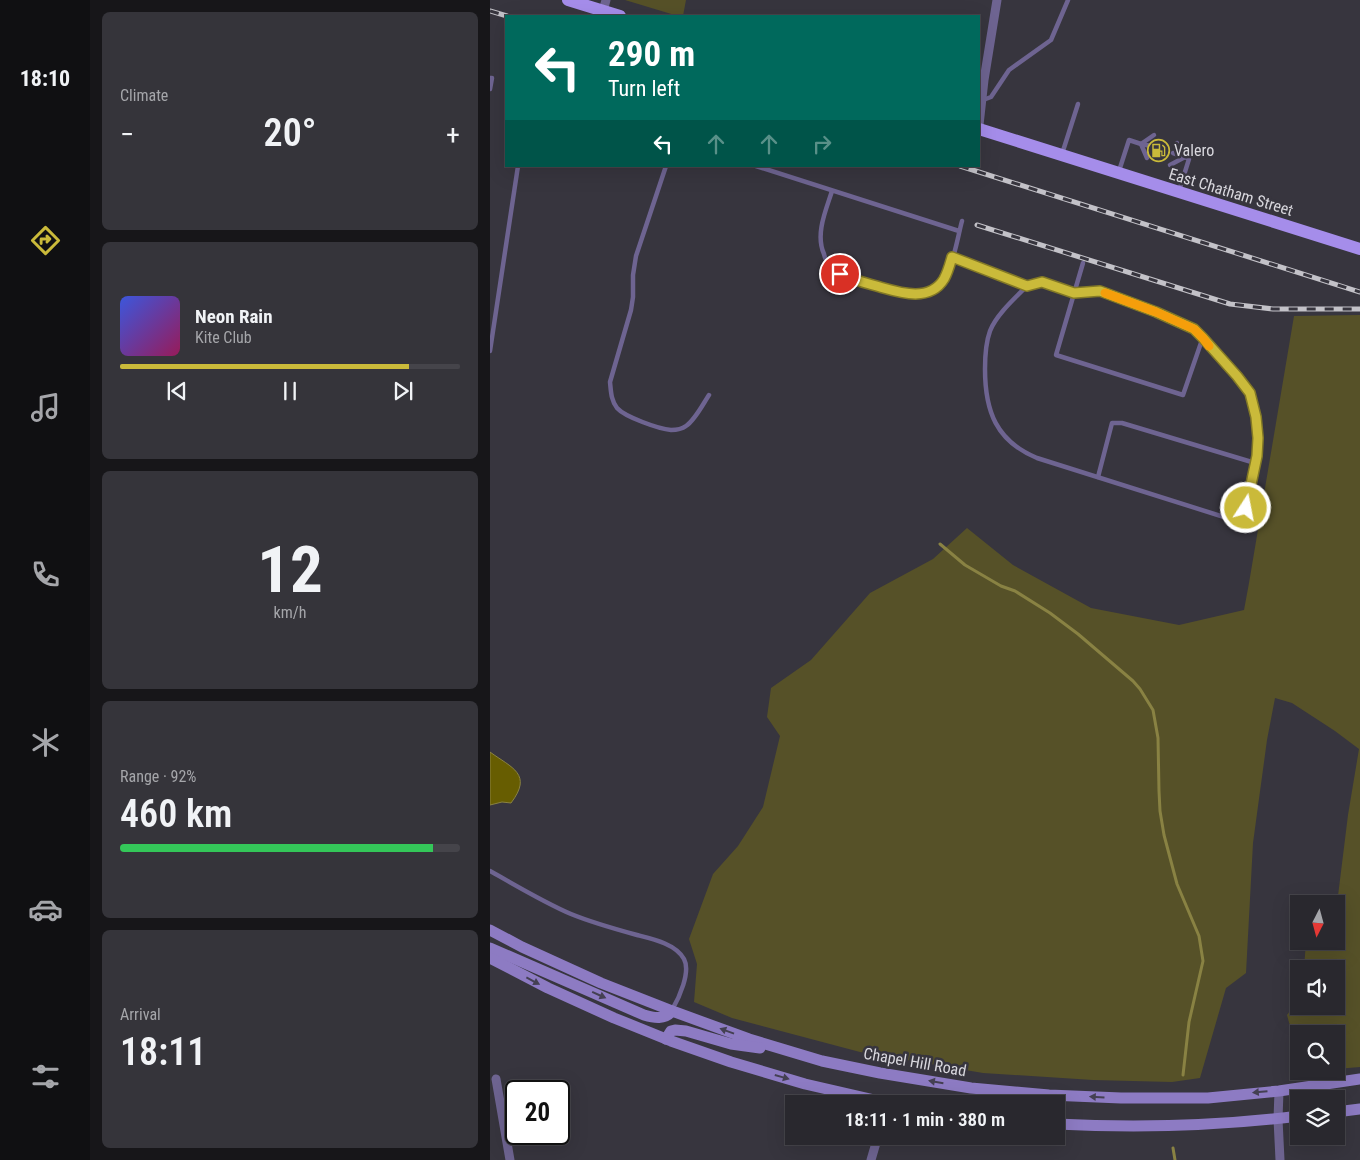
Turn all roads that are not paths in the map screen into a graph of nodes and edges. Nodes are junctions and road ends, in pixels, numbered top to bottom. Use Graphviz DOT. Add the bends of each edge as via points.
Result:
graph roads {
  1 [pos="568,0"];
  2 [pos="998,0"];
  3 [pos="1068,0"];
  4 [pos="605,6"];
  5 [pos="618,15"];
  6 [pos="490,78"];
  7 [pos="490,89"];
  8 [pos="981,101"];
  9 [pos="1078,104"];
  10 [pos="980,114"];
  11 [pos="980,127"];
  12 [pos="1154,135"];
  13 [pos="1177,143"];
  14 [pos="1141,144"];
  15 [pos="1151,146"];
  16 [pos="1173,153"];
  17 [pos="1061,155"];
  18 [pos="1185,157"];
  19 [pos="1147,158"];
  20 [pos="1170,165"];
  21 [pos="518,167"];
  22 [pos="666,167"];
  23 [pos="759,167"];
  24 [pos="1118,173"];
  25 [pos="832,191"];
  26 [pos="1179,192"];
  27 [pos="962,221"];
  28 [pos="959,231"];
  29 [pos="1360,249"];
  30 [pos="952,257"];
  31 [pos="1083,263"];
  32 [pos="1027,286"];
  33 [pos="1074,293"];
  34 [pos="1203,338"];
  35 [pos="490,351"];
  36 [pos="709,394"];
  37 [pos="1256,463"];
  38 [pos="1098,477"];
  39 [pos="490,871"];
  40 [pos="490,930"];
  41 [pos="490,948"];
  42 [pos="490,958"];
  43 [pos="672,1011"];
  44 [pos="666,1039"];
  45 [pos="789,1051"];
  46 [pos="496,1079"];
  47 [pos="1360,1079"];
  48 [pos="1279,1091"];
  49 [pos="852,1095"];
  50 [pos="1360,1109"];
  51 [pos="1345,1111"];
  52 [pos="1290,1117"];
  53 [pos="1278,1119"];
  54 [pos="1065,1124"];
  55 [pos="875,1145"];
  56 [pos="510,1160"];
  57 [pos="871,1160"];
  58 [pos="1280,1160"];
  1 -- 4 [label="main road"];
  2 -- 8 [label="street"];
  3 -- 8 [label="lane" via="1050,40 1009,70 991,96"];
  4 -- 5 [label="main road"];
  6 -- 7 [label="lane"];
  8 -- 10 [label="street"];
  9 -- 17 [label="lane"];
  11 -- 17 [label="main road, East Chatham Street"];
  12 -- 14 [label="lane"];
  13 -- 18 [label="lane"];
  14 -- 15 [label="lane"];
  14 -- 19 [label="lane"];
  14 -- 24 [label="lane" via="1129,140"];
  16 -- 18 [label="lane"];
  17 -- 24 [label="main road, East Chatham Street"];
  18 -- 20 [label="lane"];
  18 -- 26 [label="lane" via="1189,158"];
  21 -- 35 [label="lane"];
  22 -- 36 [label="lane" via="635,263 631,310 610,382 611,395 618,409 628,416 678,430 692,421"];
  23 -- 25 [label="lane"];
  24 -- 26 [label="main road, East Chatham Street"];
  25 -- 28 [label="lane"];
  25 -- 30 [label="lane" via="821,230 821,245 826,261 840,274 915,294 926,292 943,280"];
  26 -- 29 [label="main road, East Chatham Street"];
  27 -- 28 [label="lane"];
  28 -- 30 [label="lane"];
  30 -- 32 [label="lane"];
  31 -- 33 [label="lane"];
  32 -- 33 [label="lane" via="1042,282"];
  32 -- 38 [label="lane" via="990,330 985,362 992,416 1017,448"];
  33 -- 34 [label="lane" via="1100,291 1194,329"];
  33 -- 34 [label="lane" via="1056,355 1183,395"];
  34 -- 37 [label="lane" via="1250,393 1258,438"];
  37 -- 38 [label="lane" via="1122,423 1112,423"];
  37 -- 38 [label="lane" via="1243,523"];
  39 -- 43 [label="lane" via="572,914 674,949 684,959 686,975"];
  40 -- 43 [label="main road, Chapel Hill Road" via="601,983"];
  41 -- 43 [label="main road, one-way" via="644,1015 659,1017"];
  42 -- 44 [label="main road, one-way" via="548,988"];
  45 -- 43 [label="main road, Chapel Hill Road, one-way"];
  44 -- 45 [label="main road" via="671,1031 680,1030 731,1044"];
  44 -- 49 [label="main road, one-way" via="740,1065"];
  48 -- 45 [label="main road, Chapel Hill Road, one-way" via="1208,1098 1049,1095 962,1087 822,1061"];
  46 -- 56 [label="street"];
  47 -- 48 [label="main road, Chapel Hill Road"];
  48 -- 53 [label="street"];
  50 -- 51 [label="main road"];
  52 -- 53 [label="main road"];
  53 -- 54 [label="main road" via="1178,1125"];
  53 -- 58 [label="street"];
  55 -- 57 [label="street"];
}
